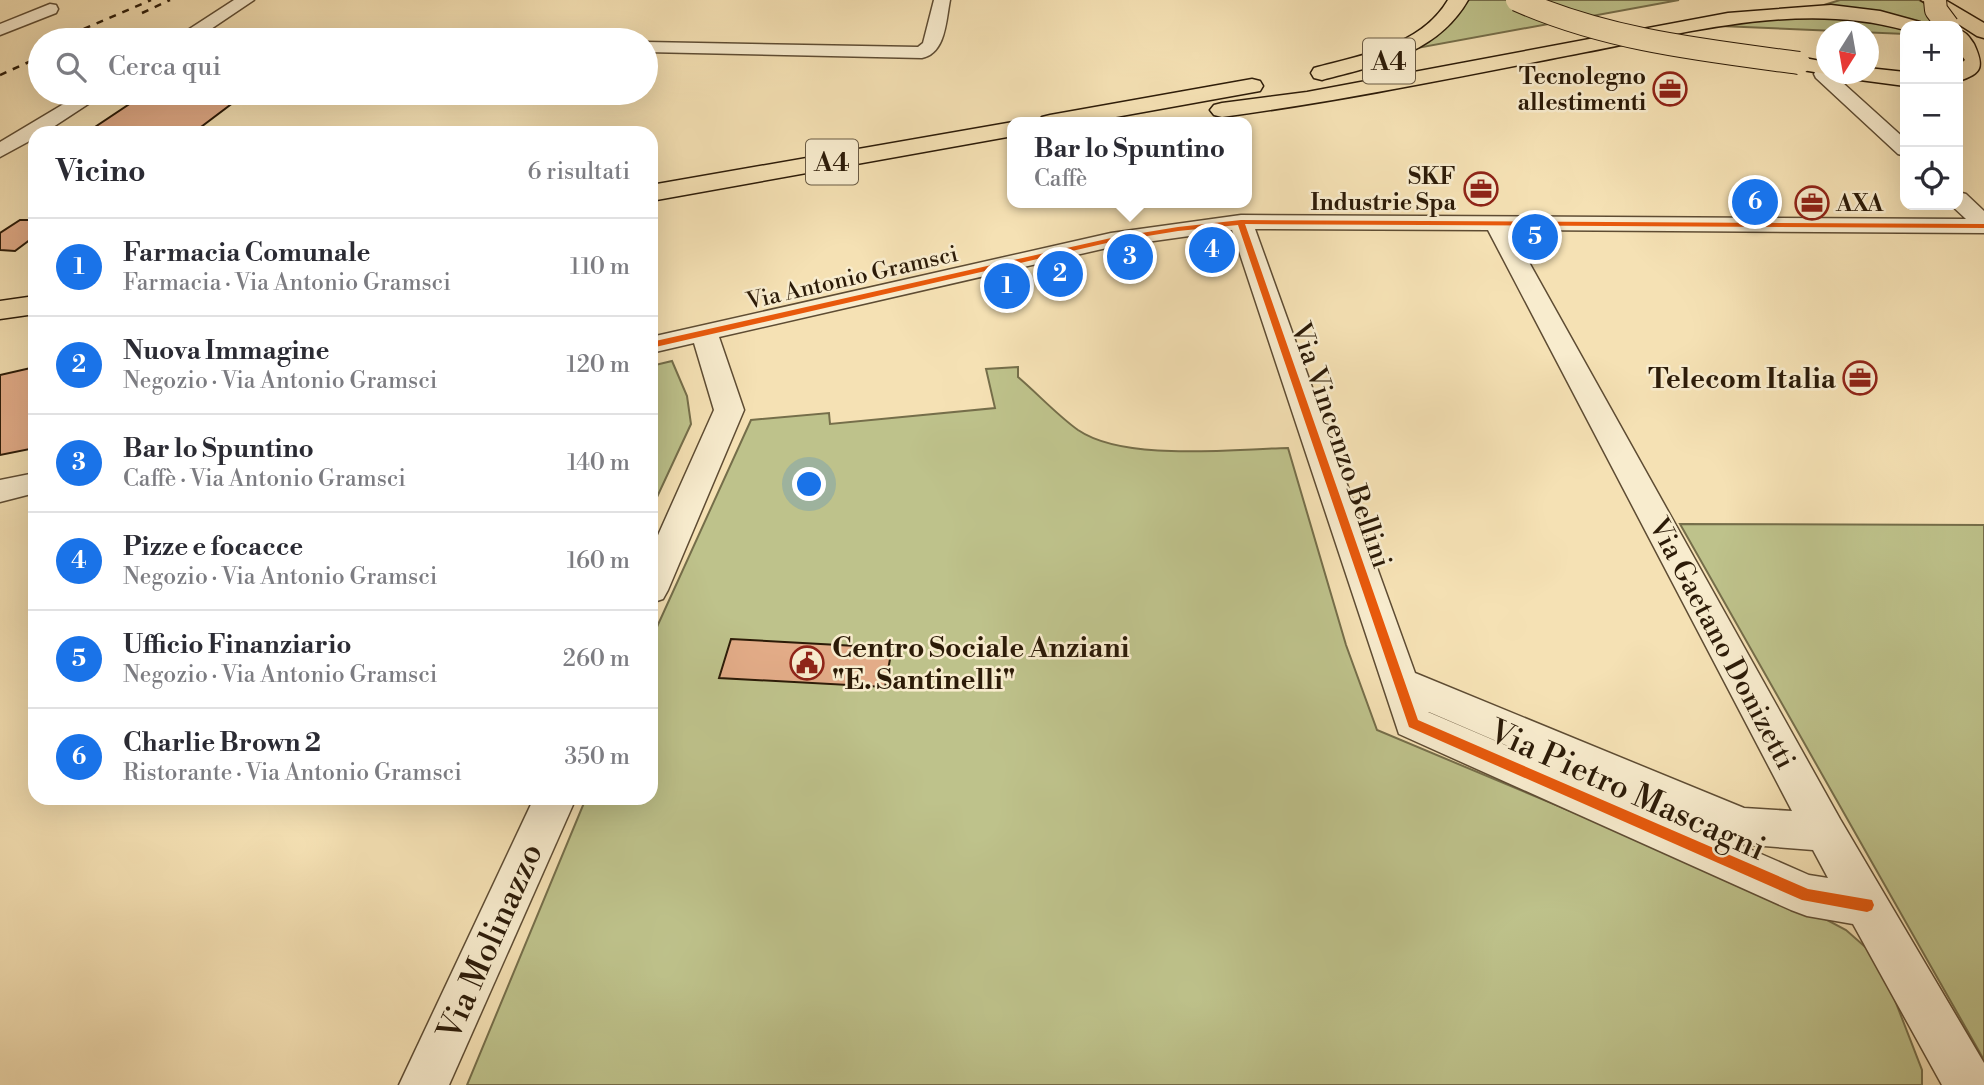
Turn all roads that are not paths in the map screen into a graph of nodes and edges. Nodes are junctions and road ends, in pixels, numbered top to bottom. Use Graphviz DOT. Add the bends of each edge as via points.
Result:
graph roads {
  1 [pos="246,0"];
  2 [pos="942,0"];
  3 [pos="1458,0"];
  4 [pos="1517,0"];
  5 [pos="1729,0"];
  6 [pos="1792,0"];
  7 [pos="1933,0"];
  8 [pos="1962,0"];
  9 [pos="50,9"];
  10 [pos="1984,14"];
  11 [pos="1944,21"];
  12 [pos="1900,22"];
  13 [pos="200,28"];
  14 [pos="0,30"];
  15 [pos="1984,32"];
  16 [pos="1963,43"];
  17 [pos="658,47"];
  18 [pos="1816,67"];
  19 [pos="1879,72"];
  20 [pos="1963,72"];
  21 [pos="1322,73"];
  22 [pos="1879,75"];
  23 [pos="1900,75"];
  24 [pos="1900,76"];
  25 [pos="1296,78"];
  26 [pos="1270,82"];
  27 [pos="1840,84"];
  28 [pos="75,105"];
  29 [pos="1222,110"];
  30 [pos="1078,117"];
  31 [pos="1186,117"];
  32 [pos="41,126"];
  33 [pos="1007,130"];
  34 [pos="28,134"];
  35 [pos="1902,147"];
  36 [pos="0,151"];
  37 [pos="1007,151"];
  38 [pos="658,192"];
  39 [pos="1963,206"];
  40 [pos="658,211"];
  41 [pos="1241,222"];
  42 [pos="1495,222"];
  43 [pos="1978,225"];
  44 [pos="1984,241"];
  45 [pos="28,288"];
  46 [pos="0,292"];
  47 [pos="28,306"];
  48 [pos="0,310"];
  49 [pos="704,333"];
  50 [pos="658,343"];
  51 [pos="28,485"];
  52 [pos="0,491"];
  53 [pos="658,574"];
  54 [pos="1399,682"];
  55 [pos="552,805"];
  56 [pos="1825,832"];
  57 [pos="1867,905"];
  58 [pos="1961,1077"];
  59 [pos="424,1085"];
  1 -- 13 [label="street"];
  2 -- 17 [label="street" via="931,46 922,53"];
  3 -- 21 [label="highway" via="1449,17 1426,36"];
  4 -- 18 [label="highway, bridge" via="1624,36"];
  5 -- 21 [label="highway, A4"];
  6 -- 29 [label="highway, A4"];
  7 -- 11 [label="highway, bridge"];
  7 -- 15 [label="highway"];
  8 -- 10 [label="highway"];
  9 -- 14 [label="street"];
  12 -- 29 [label="highway" via="1831,11 1728,19 1307,99"];
  16 -- 20 [label="highway" via="1976,60"];
  19 -- 23 [label="highway"];
  21 -- 25 [label="highway, A4"];
  22 -- 24 [label="highway"];
  26 -- 30 [label="highway"];
  27 -- 35 [label="street"];
  28 -- 32 [label="street"];
  29 -- 31 [label="highway, A4"];
  33 -- 38 [label="highway, A4"];
  34 -- 36 [label="street"];
  37 -- 40 [label="highway, A4"];
  39 -- 43 [label="street"];
  41 -- 42 [label="street, Via Antonio Gramsci"];
  41 -- 49 [label="street, Via Antonio Gramsci" via="1111,240"];
  41 -- 54 [label="street, Via Vincenzo Bellini"];
  42 -- 43 [label="street, Via Antonio Gramsci"];
  42 -- 56 [label="street, Via Gaetano Donizetti"];
  43 -- 44 [label="street"];
  45 -- 46 [label="highway"];
  47 -- 48 [label="highway"];
  49 -- 50 [label="street, Via Antonio Gramsci"];
  49 -- 53 [label="street" via="729,410"];
  51 -- 52 [label="street"];
  54 -- 56 [label="street, Via Pietro Mascagni" via="1742,827"];
  54 -- 57 [label="street, Via Pietro Mascagni" via="1413,723 1807,895"];
  55 -- 59 [label="street, Via Molinazzo"];
  56 -- 57 [label="street, Via Gaetano Donizetti"];
  57 -- 58 [label="street, Via Gaetano Donizetti"];
}
